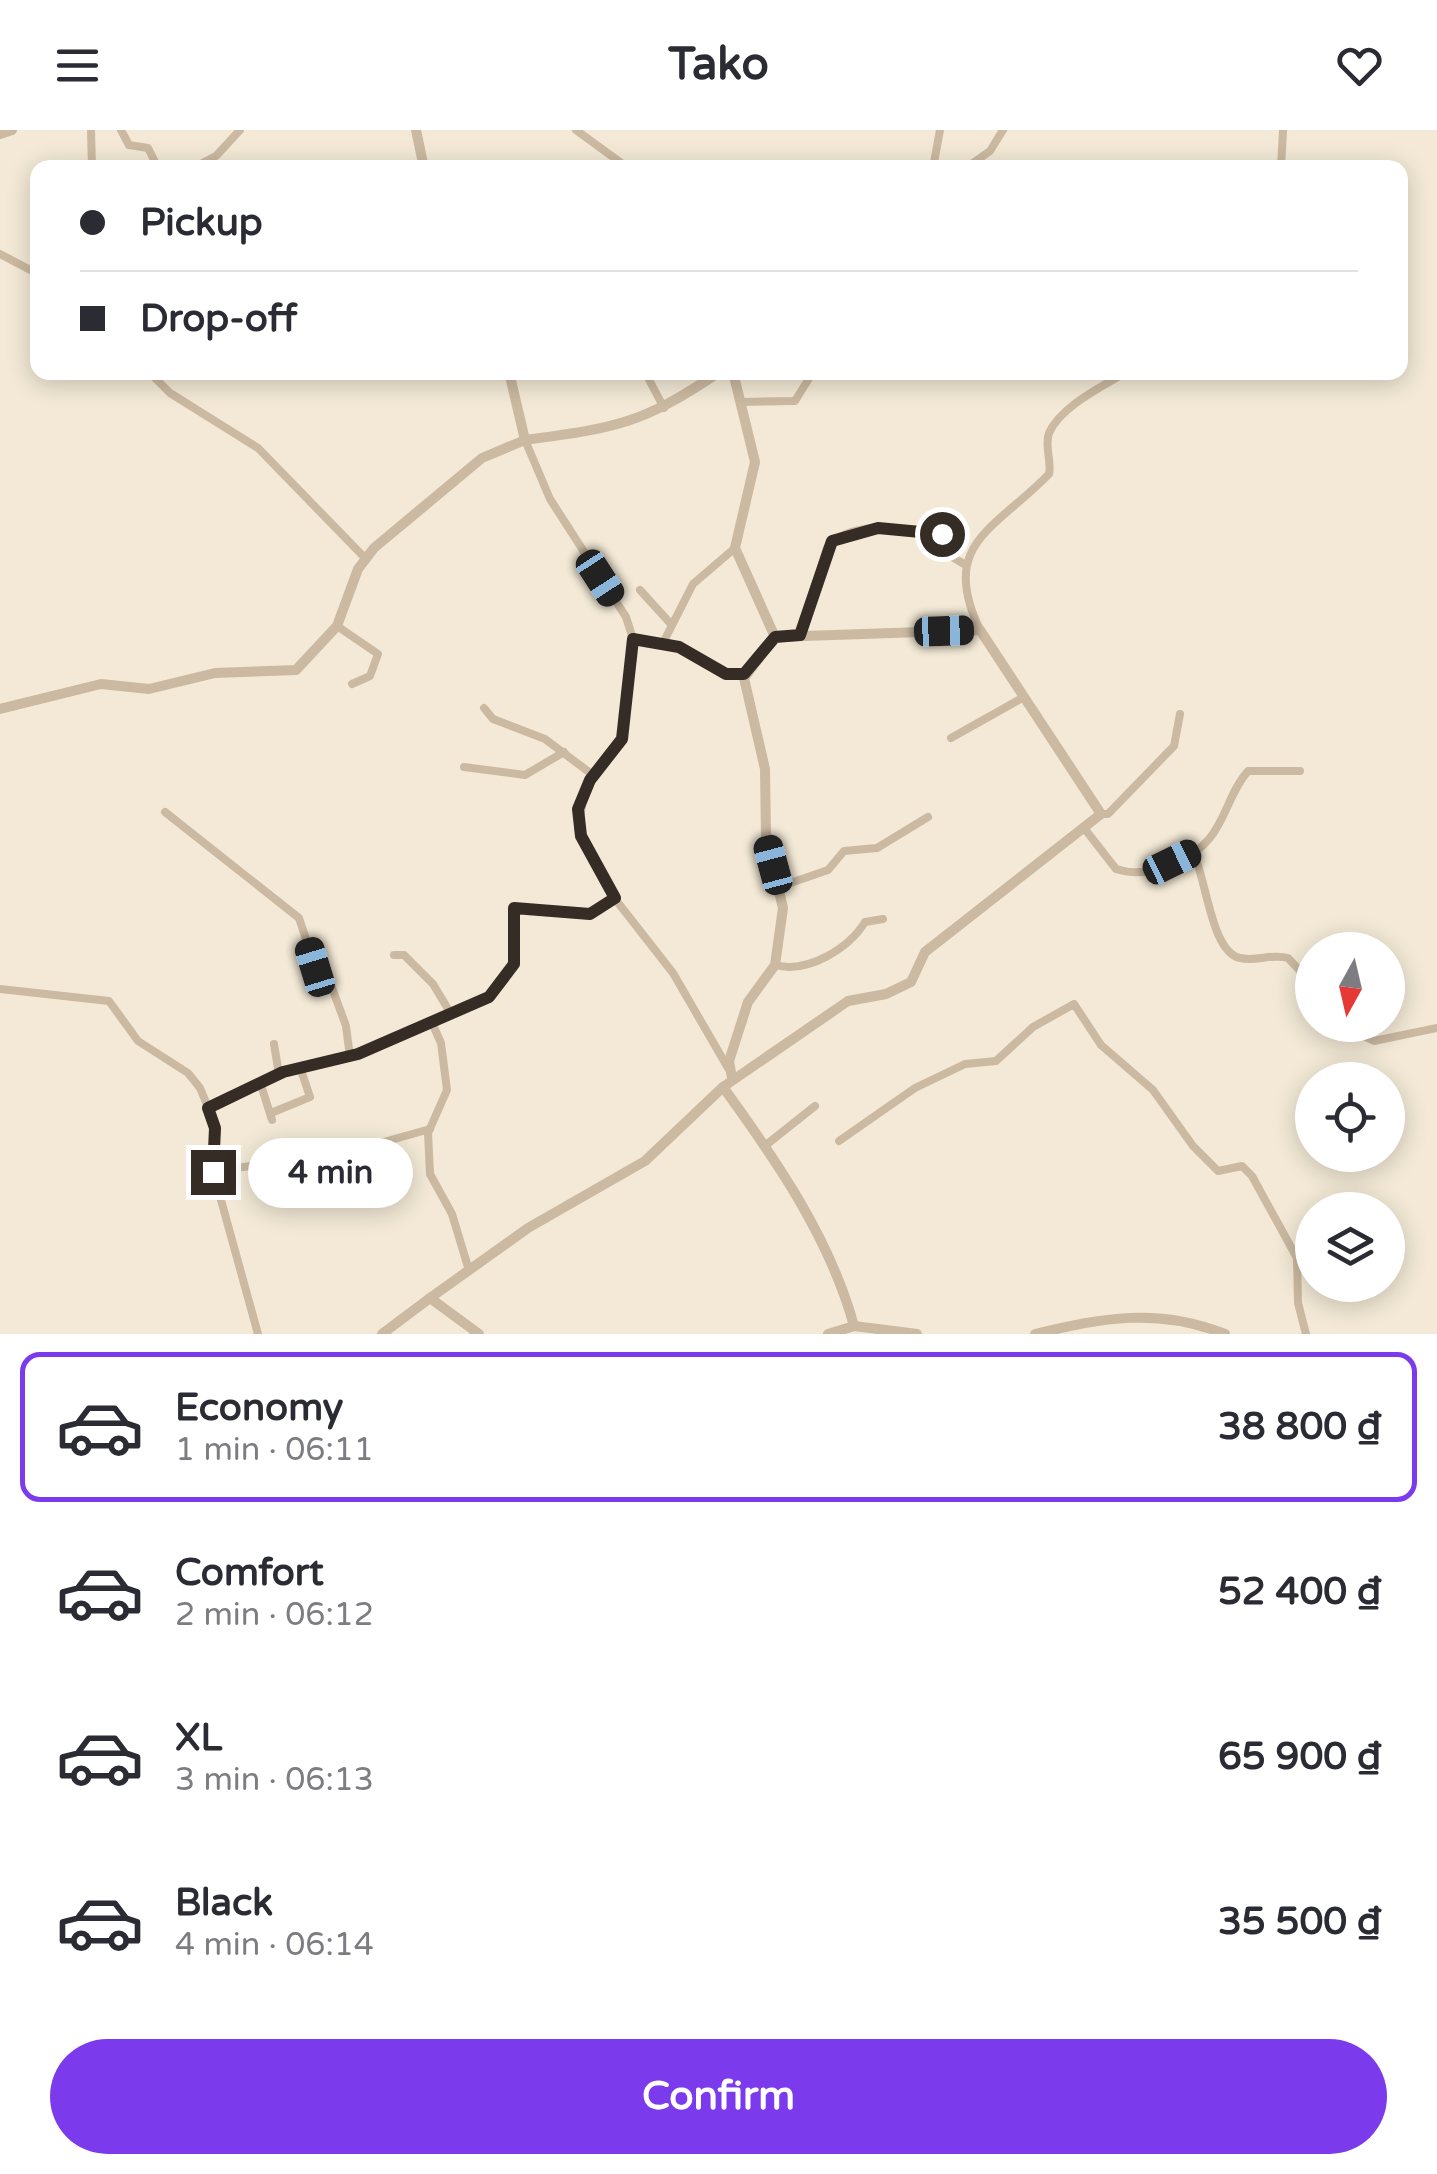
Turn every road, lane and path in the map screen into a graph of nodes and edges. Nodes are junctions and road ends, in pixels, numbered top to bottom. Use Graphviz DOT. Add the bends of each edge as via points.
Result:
graph roads {
  1 [pos="12,130"];
  2 [pos="91,130"];
  3 [pos="121,130"];
  4 [pos="240,130"];
  5 [pos="416,130"];
  6 [pos="576,130"];
  7 [pos="940,130"];
  8 [pos="1003,130"];
  9 [pos="1284,130"];
  10 [pos="0,134"];
  11 [pos="92,160"];
  12 [pos="154,160"];
  13 [pos="208,160"];
  14 [pos="422,160"];
  15 [pos="617,160"];
  16 [pos="934,160"];
  17 [pos="977,160"];
  18 [pos="1282,160"];
  19 [pos="0,254"];
  20 [pos="30,270"];
  21 [pos="157,380"];
  22 [pos="511,380"];
  23 [pos="649,380"];
  24 [pos="706,380"];
  25 [pos="735,380"];
  26 [pos="808,380"];
  27 [pos="1112,380"];
  28 [pos="742,402"];
  29 [pos="664,410"];
  30 [pos="525,440"];
  31 [pos="735,548"];
  32 [pos="364,558"];
  33 [pos="964,564"];
  34 [pos="640,590"];
  35 [pos="670,623"];
  36 [pos="338,626"];
  37 [pos="980,630"];
  38 [pos="800,635"];
  39 [pos="775,637"];
  40 [pos="633,639"];
  41 [pos="663,643"];
  42 [pos="744,674"];
  43 [pos="352,684"];
  44 [pos="1024,697"];
  45 [pos="484,708"];
  46 [pos="0,709"];
  47 [pos="1180,714"];
  48 [pos="950,738"];
  49 [pos="564,752"];
  50 [pos="464,768"];
  51 [pos="1300,771"];
  52 [pos="593,775"];
  53 [pos="164,812"];
  54 [pos="1102,814"];
  55 [pos="928,817"];
  56 [pos="1084,828"];
  57 [pos="1193,852"];
  58 [pos="778,887"];
  59 [pos="615,898"];
  60 [pos="883,919"];
  61 [pos="394,955"];
  62 [pos="1295,965"];
  63 [pos="776,966"];
  64 [pos="0,989"];
  65 [pos="451,1014"];
  66 [pos="432,1022"];
  67 [pos="1437,1028"];
  68 [pos="1405,1035"];
  69 [pos="274,1044"];
  70 [pos="350,1057"];
  71 [pos="300,1068"];
  72 [pos="279,1074"];
  73 [pos="728,1078"];
  74 [pos="261,1085"];
  75 [pos="815,1106"];
  76 [pos="208,1108"];
  77 [pos="430,1128"];
  78 [pos="839,1141"];
  79 [pos="766,1146"];
  80 [pos="213,1172"];
  81 [pos="468,1268"];
  82 [pos="430,1298"];
  83 [pos="857,1330"];
  84 [pos="258,1334"];
  85 [pos="382,1334"];
  86 [pos="478,1334"];
  87 [pos="828,1334"];
  88 [pos="917,1334"];
  89 [pos="1035,1334"];
  90 [pos="1225,1334"];
  91 [pos="1306,1334"];
  1 -- 10 [label="street"];
  2 -- 11 [label="street"];
  3 -- 12 [label="street" via="129,145 148,148"];
  4 -- 13 [label="street"];
  5 -- 14 [label="street"];
  6 -- 15 [label="street"];
  7 -- 16 [label="street"];
  8 -- 17 [label="street"];
  9 -- 18 [label="street"];
  19 -- 20 [label="street"];
  21 -- 32 [label="street" via="258,448"];
  22 -- 30 [label="street"];
  23 -- 29 [label="street"];
  24 -- 29 [label="street"];
  25 -- 28 [label="street"];
  26 -- 28 [label="street" via="796,402"];
  27 -- 33 [label="street" via="1052,428 1049,474 985,533"];
  28 -- 31 [label="street" via="756,462"];
  29 -- 30 [label="street" via="624,426"];
  30 -- 32 [label="street" via="482,458"];
  30 -- 40 [label="street" via="550,499 626,617"];
  31 -- 35 [label="street" via="693,584"];
  31 -- 39 [label="street"];
  32 -- 36 [label="street"];
  33 -- 37 [label="street" via="966,601"];
  33 -- 38 [label="street" via="940,533 878,528 837,539 827,548"];
  34 -- 35 [label="street"];
  35 -- 41 [label="street"];
  36 -- 43 [label="street" via="378,654 370,676"];
  36 -- 46 [label="street" via="291,672 215,673 149,690 101,684"];
  37 -- 38 [label="street"];
  37 -- 44 [label="street"];
  38 -- 39 [label="street"];
  39 -- 42 [label="street"];
  40 -- 41 [label="street"];
  40 -- 52 [label="street" via="622,739"];
  41 -- 42 [label="street" via="726,674"];
  42 -- 58 [label="street" via="766,770 766,837"];
  44 -- 48 [label="street"];
  44 -- 54 [label="street"];
  45 -- 49 [label="street"];
  47 -- 54 [label="street" via="1174,746"];
  49 -- 50 [label="street" via="525,775"];
  49 -- 52 [label="street"];
  51 -- 57 [label="street" via="1248,771 1211,836"];
  52 -- 59 [label="street" via="580,801 578,829"];
  53 -- 70 [label="street" via="299,918 346,1026"];
  54 -- 56 [label="street"];
  55 -- 58 [label="street" via="877,848 848,850 828,870"];
  56 -- 57 [label="street" via="1111,865 1132,874 1145,875"];
  56 -- 73 [label="street" via="925,952 911,982 848,1000"];
  57 -- 62 [label="street" via="1227,950 1241,958 1288,958"];
  58 -- 63 [label="street" via="783,914"];
  59 -- 65 [label="street" via="590,914 514,908 512,967 489,997"];
  59 -- 73 [label="street" via="673,974"];
  60 -- 63 [label="street" via="865,922 821,961"];
  61 -- 65 [label="street" via="404,955 429,978"];
  63 -- 73 [label="street" via="748,1002"];
  64 -- 76 [label="street" via="108,1002 138,1041 193,1078"];
  65 -- 66 [label="street"];
  66 -- 70 [label="street"];
  66 -- 77 [label="street" via="448,1090"];
  67 -- 68 [label="street"];
  69 -- 72 [label="street"];
  70 -- 71 [label="street"];
  71 -- 72 [label="street"];
  71 -- 74 [label="street" via="310,1097 272,1117"];
  72 -- 74 [label="street"];
  73 -- 79 [label="street"];
  73 -- 81 [label="street" via="645,1162"];
  74 -- 76 [label="street"];
  75 -- 79 [label="street"];
  76 -- 80 [label="street" via="215,1128"];
  77 -- 80 [label="street" via="341,1154"];
  77 -- 81 [label="street" via="431,1178 452,1214"];
  78 -- 91 [label="street" via="915,1088 965,1064 996,1061 1033,1027 1074,1004 1101,1045 1153,1090 1218,1171 1248,1170 1296,1258"];
  79 -- 83 [label="street" via="844,1288"];
  80 -- 84 [label="street"];
  81 -- 82 [label="street"];
  82 -- 85 [label="street"];
  82 -- 86 [label="street"];
  83 -- 87 [label="street"];
  83 -- 88 [label="street"];
  89 -- 90 [label="street" via="1123,1315 1186,1320"];
}
